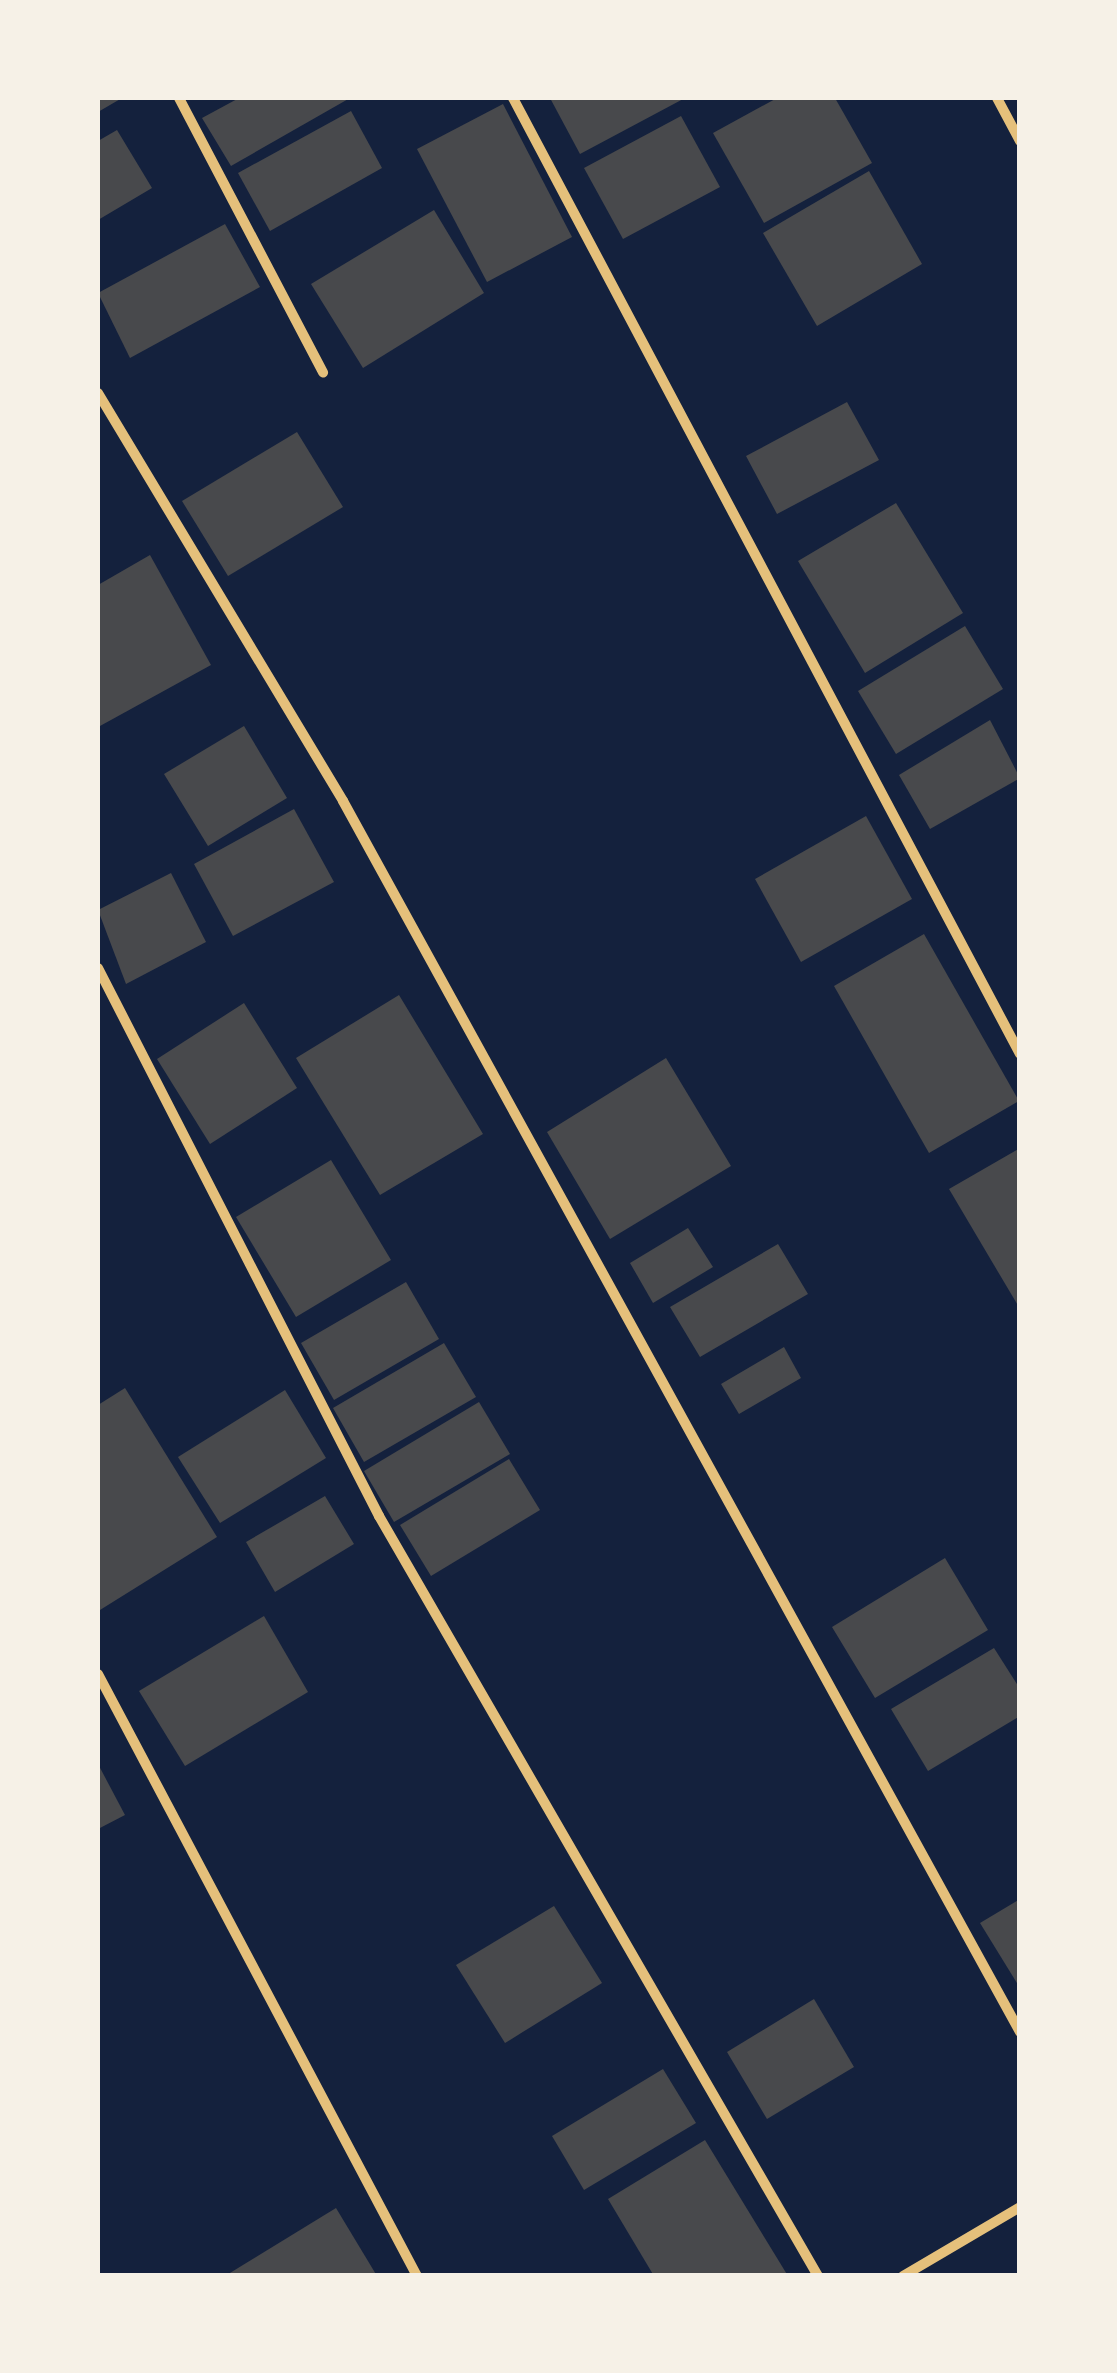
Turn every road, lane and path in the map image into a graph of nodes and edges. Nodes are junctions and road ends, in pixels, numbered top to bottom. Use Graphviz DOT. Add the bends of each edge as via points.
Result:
graph roads {
  1 [pos="179,98"];
  2 [pos="513,98"];
  3 [pos="997,98"];
  4 [pos="1020,140"];
  5 [pos="323,372"];
  6 [pos="98,393"];
  7 [pos="98,968"];
  8 [pos="1020,1054"];
  9 [pos="98,1674"];
  10 [pos="1020,2032"];
  11 [pos="1020,2207"];
  12 [pos="417,2276"];
  13 [pos="818,2276"];
  14 [pos="903,2276"];
  1 -- 5 [label="street"];
  2 -- 8 [label="street"];
  3 -- 4 [label="street"];
  6 -- 10 [label="street" via="342,801"];
  7 -- 13 [label="street" via="379,1516"];
  9 -- 12 [label="street"];
  11 -- 14 [label="street"];
}
